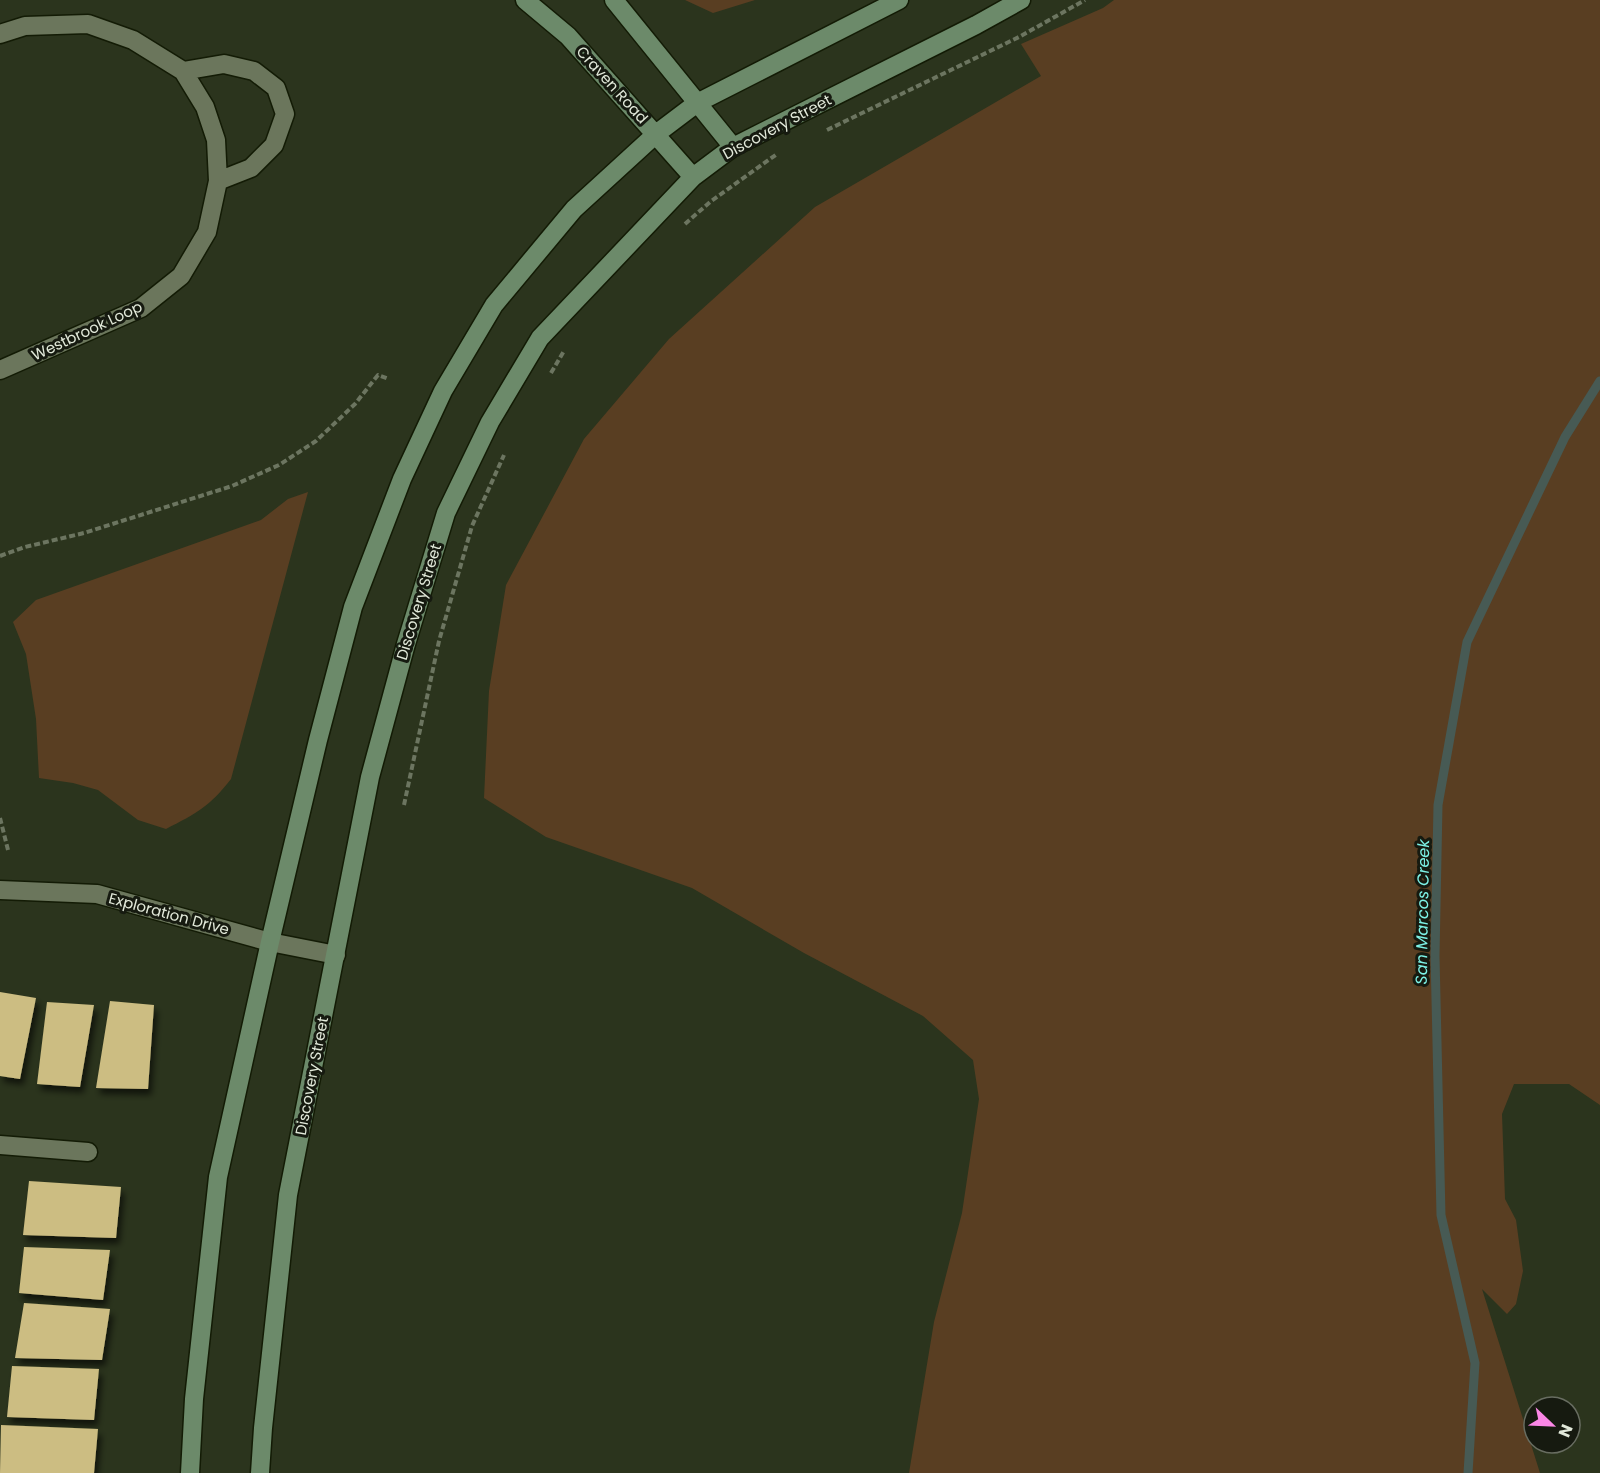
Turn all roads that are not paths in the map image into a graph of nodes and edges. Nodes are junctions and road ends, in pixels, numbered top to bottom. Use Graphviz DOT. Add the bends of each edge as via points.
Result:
graph roads {
  1 [pos="525,0"];
  2 [pos="614,0"];
  3 [pos="899,0"];
  4 [pos="1021,0"];
  5 [pos="0,34"];
  6 [pos="183,71"];
  7 [pos="697,103"];
  8 [pos="656,134"];
  9 [pos="733,147"];
  10 [pos="693,177"];
  11 [pos="218,181"];
  12 [pos="0,370"];
  13 [pos="0,890"];
  14 [pos="270,942"];
  15 [pos="336,955"];
  16 [pos="0,1145"];
  17 [pos="88,1152"];
  18 [pos="190,1473"];
  19 [pos="260,1473"];
  1 -- 8 [label="main road, Craven Road" via="568,36"];
  2 -- 7 [label="main road"];
  3 -- 7 [label="main road"];
  4 -- 9 [label="main road, Discovery Street"];
  5 -- 6 [label="street, Westbrook Loop" via="25,26 88,24 133,40"];
  6 -- 11 [label="street, Westbrook Loop" via="205,107 216,140"];
  6 -- 11 [label="street" via="224,64 254,71 276,88 285,114 274,146 251,168"];
  7 -- 8 [label="main road"];
  7 -- 9 [label="main road"];
  8 -- 10 [label="main road, Craven Road"];
  8 -- 14 [label="main road" via="574,209 494,305 443,391 402,479 353,607"];
  9 -- 10 [label="main road, Discovery Street"];
  10 -- 15 [label="main road, Discovery Street" via="540,338 490,422 446,513 370,777"];
  11 -- 12 [label="street, Westbrook Loop" via="207,232 181,276 141,308"];
  13 -- 14 [label="street, Exploration Drive" via="97,894"];
  14 -- 15 [label="street, Exploration Drive"];
  14 -- 18 [label="main road" via="218,1177"];
  15 -- 19 [label="main road, Discovery Street" via="288,1195"];
  16 -- 17 [label="street"];
}
